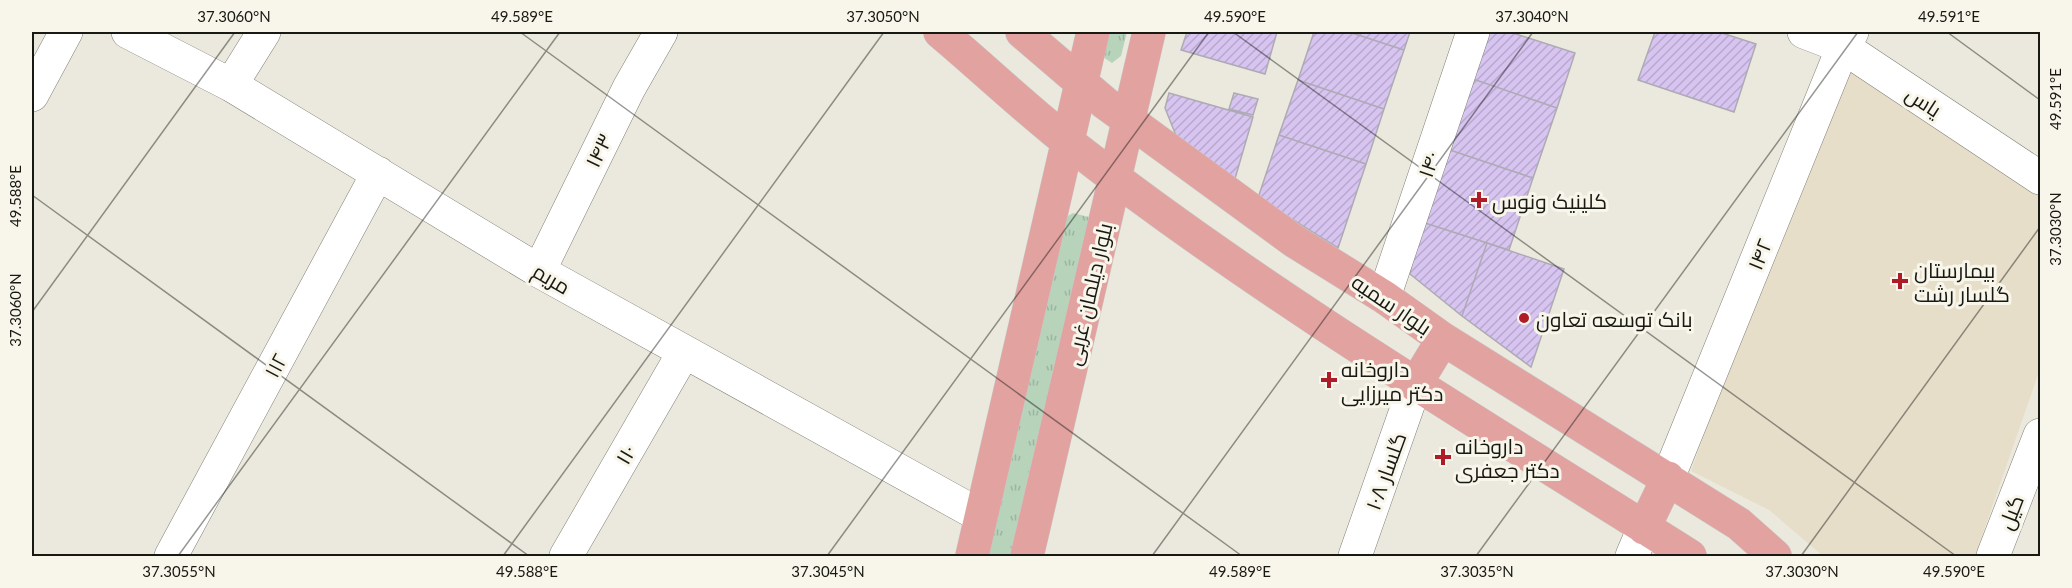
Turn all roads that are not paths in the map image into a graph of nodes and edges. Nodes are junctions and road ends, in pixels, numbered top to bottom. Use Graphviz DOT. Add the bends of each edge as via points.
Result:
graph roads {
  1 [pos="66,32"];
  2 [pos="128,32"];
  3 [pos="264,32"];
  4 [pos="661,32"];
  5 [pos="940,32"];
  6 [pos="1022,32"];
  7 [pos="1093,32"];
  8 [pos="1149,32"];
  9 [pos="1473,32"];
  10 [pos="1804,32"];
  11 [pos="1847,39"];
  12 [pos="1082,83"];
  13 [pos="231,85"];
  14 [pos="32,95"];
  15 [pos="1129,120"];
  16 [pos="1068,142"];
  17 [pos="378,173"];
  18 [pos="1116,177"];
  19 [pos="2040,178"];
  20 [pos="539,271"];
  21 [pos="1384,297"];
  22 [pos="1443,339"];
  23 [pos="684,352"];
  24 [pos="1415,385"];
  25 [pos="2040,435"];
  26 [pos="1668,478"];
  27 [pos="981,516"];
  28 [pos="1638,542"];
  29 [pos="171,556"];
  30 [pos="566,556"];
  31 [pos="972,556"];
  32 [pos="1027,556"];
  33 [pos="1354,556"];
  34 [pos="1690,556"];
  35 [pos="1775,556"];
  36 [pos="1993,556"];
  1 -- 14 [label="street"];
  2 -- 13 [label="street, مریم"];
  3 -- 13 [label="street"];
  4 -- 20 [label="street, ۱۴۳" via="628,88"];
  5 -- 16 [label="main road"];
  6 -- 12 [label="main road, بلوار سمیه"];
  7 -- 12 [label="main road"];
  8 -- 15 [label="main road, بلوار دیلمان غربی"];
  9 -- 21 [label="street, ۱۴۰"];
  10 -- 11 [label="street, یاس"];
  11 -- 19 [label="street, یاس"];
  11 -- 26 [label="street, ۱۴۲"];
  12 -- 15 [label="main road, بلوار سمیه"];
  12 -- 16 [label="main road"];
  13 -- 17 [label="street, مریم"];
  15 -- 18 [label="main road, بلوار دیلمان غربی"];
  15 -- 21 [label="main road, بلوار سمیه" via="1294,241"];
  16 -- 18 [label="main road"];
  16 -- 27 [label="main road"];
  17 -- 20 [label="street, مریم"];
  17 -- 29 [label="street, ۱۱۲"];
  18 -- 24 [label="main road" via="1264,285"];
  18 -- 32 [label="main road, بلوار دیلمان غربی"];
  20 -- 23 [label="street, مریم"];
  21 -- 22 [label="main road, بلوار سمیه"];
  22 -- 24 [label="main road"];
  22 -- 26 [label="main road, بلوار سمیه"];
  23 -- 27 [label="street, مریم"];
  23 -- 30 [label="street, ۱۱۰"];
  24 -- 28 [label="main road"];
  24 -- 33 [label="street, گلسار ۱۰۸"];
  25 -- 36 [label="street, گیل"];
  26 -- 28 [label="main road"];
  26 -- 35 [label="main road, بلوار سمیه" via="1739,524"];
  27 -- 31 [label="main road"];
  28 -- 34 [label="main road"];
}
